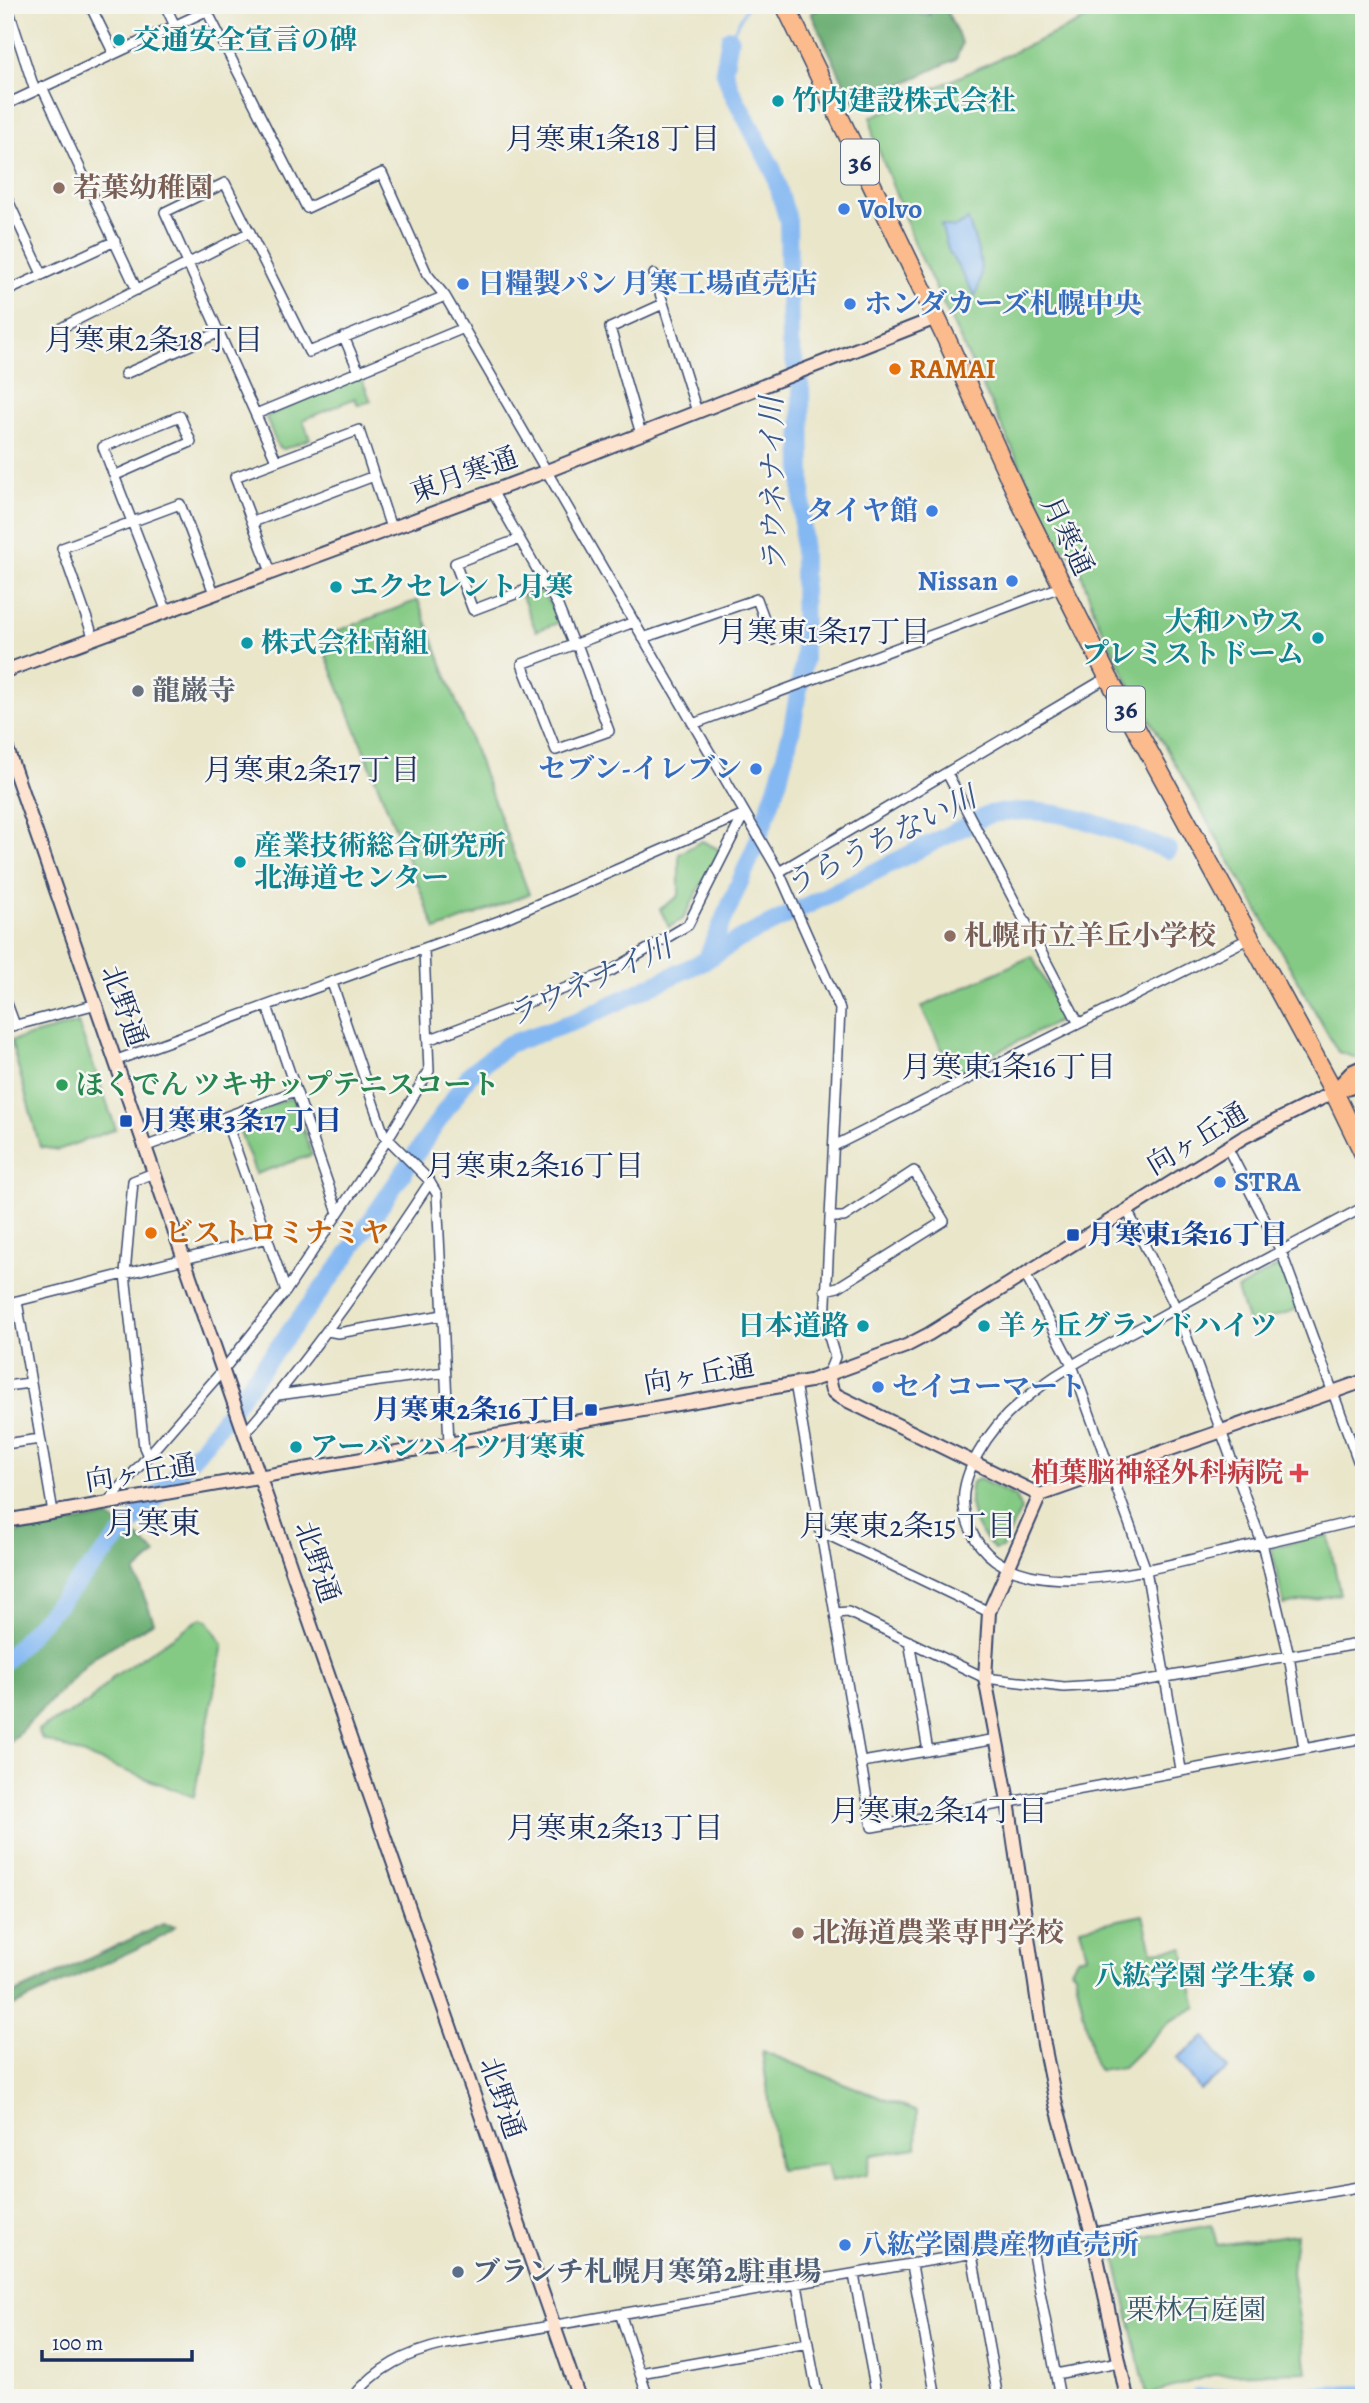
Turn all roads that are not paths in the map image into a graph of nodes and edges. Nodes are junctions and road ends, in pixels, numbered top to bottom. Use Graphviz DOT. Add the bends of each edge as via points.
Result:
graph roads {
  1 [pos="7,5"];
  2 [pos="90,5"];
  3 [pos="165,5"];
  4 [pos="219,5"];
  5 [pos="785,5"];
  6 [pos="207,11"];
  7 [pos="175,26"];
  8 [pos="114,54"];
  9 [pos="39,89"];
  10 [pos="5,105"];
  11 [pos="5,194"];
  12 [pos="250,232"];
  13 [pos="115,241"];
  14 [pos="188,264"];
  15 [pos="42,274"];
  16 [pos="654,274"];
  17 [pos="137,290"];
  18 [pos="5,292"];
  19 [pos="445,296"];
  20 [pos="663,304"];
  21 [pos="936,318"];
  22 [pos="63,327"];
  23 [pos="464,328"];
  24 [pos="220,332"];
  25 [pos="344,337"];
  26 [pos="359,372"];
  27 [pos="125,374"];
  28 [pos="697,412"];
  29 [pos="256,414"];
  30 [pos="641,434"];
  31 [pos="276,460"];
  32 [pos="547,471"];
  33 [pos="116,475"];
  34 [pos="374,476"];
  35 [pos="492,491"];
  36 [pos="134,522"];
  37 [pos="253,522"];
  38 [pos="391,528"];
  39 [pos="519,539"];
  40 [pos="271,572"];
  41 [pos="544,583"];
  42 [pos="1063,586"];
  43 [pos="214,593"];
  44 [pos="167,612"];
  45 [pos="634,622"];
  46 [pos="643,638"];
  47 [pos="94,639"];
  48 [pos="772,640"];
  49 [pos="575,645"];
  50 [pos="5,671"];
  51 [pos="1108,677"];
  52 [pos="693,724"];
  53 [pos="5,743"];
  54 [pos="947,773"];
  55 [pos="12,782"];
  56 [pos="744,814"];
  57 [pos="779,872"];
  58 [pos="1250,938"];
  59 [pos="424,950"];
  60 [pos="331,983"];
  61 [pos="5,998"];
  62 [pos="97,1004"];
  63 [pos="267,1006"];
  64 [pos="1078,1022"];
  65 [pos="10,1027"];
  66 [pos="428,1040"];
  67 [pos="117,1060"];
  68 [pos="1364,1066"];
  69 [pos="1364,1083"];
  70 [pos="295,1091"];
  71 [pos="1334,1092"];
  72 [pos="225,1118"];
  73 [pos="387,1140"];
  74 [pos="147,1146"];
  75 [pos="834,1146"];
  76 [pos="1227,1147"];
  77 [pos="1364,1154"];
  78 [pos="156,1172"];
  79 [pos="429,1182"];
  80 [pos="1364,1207"];
  81 [pos="1127,1210"];
  82 [pos="338,1213"];
  83 [pos="830,1217"];
  84 [pos="268,1238"];
  85 [pos="1282,1251"];
  86 [pos="185,1259"];
  87 [pos="125,1274"];
  88 [pos="1026,1274"];
  89 [pos="825,1290"];
  90 [pos="286,1291"];
  91 [pos="17,1301"];
  92 [pos="5,1304"];
  93 [pos="1176,1308"];
  94 [pos="443,1315"];
  95 [pos="328,1331"];
  96 [pos="1072,1365"];
  97 [pos="225,1372"];
  98 [pos="445,1372"];
  99 [pos="828,1374"];
  100 [pos="1364,1381"];
  101 [pos="30,1383"];
  102 [pos="795,1383"];
  103 [pos="5,1386"];
  104 [pos="1333,1392"];
  105 [pos="278,1395"];
  106 [pos="245,1429"];
  107 [pos="1222,1432"];
  108 [pos="40,1439"];
  109 [pos="449,1443"];
  110 [pos="5,1444"];
  111 [pos="148,1456"];
  112 [pos="975,1463"];
  113 [pos="1111,1471"];
  114 [pos="1364,1477"];
  115 [pos="261,1478"];
  116 [pos="1040,1495"];
  117 [pos="107,1503"];
  118 [pos="53,1512"];
  119 [pos="1364,1519"];
  120 [pos="5,1521"];
  121 [pos="820,1531"];
  122 [pos="1262,1543"];
  123 [pos="1008,1565"];
  124 [pos="1146,1570"];
  125 [pos="989,1612"];
  126 [pos="835,1613"];
  127 [pos="909,1641"];
  128 [pos="1364,1643"];
  129 [pos="1289,1657"];
  130 [pos="1164,1677"];
  131 [pos="985,1678"];
  132 [pos="1364,1738"];
  133 [pos="997,1740"];
  134 [pos="1304,1748"];
  135 [pos="928,1751"];
  136 [pos="862,1762"];
  137 [pos="1181,1769"];
  138 [pos="1008,1801"];
  139 [pos="1364,2186"];
  140 [pos="1092,2234"];
  141 [pos="1031,2245"];
  142 [pos="972,2255"];
  143 [pos="912,2266"];
  144 [pos="854,2275"];
  145 [pos="797,2285"];
  146 [pos="621,2316"];
  147 [pos="555,2327"];
  148 [pos="808,2343"];
  149 [pos="1119,2362"];
  150 [pos="640,2373"];
  151 [pos="1056,2374"];
  152 [pos="352,2398"];
  153 [pos="579,2398"];
  154 [pos="648,2398"];
  155 [pos="818,2398"];
  156 [pos="877,2398"];
  157 [pos="936,2398"];
  158 [pos="998,2398"];
  159 [pos="1060,2398"];
  160 [pos="1127,2398"];
  1 -- 9 [label="street"];
  2 -- 8 [label="street"];
  3 -- 7 [label="street"];
  4 -- 6 [label="street"];
  5 -- 21 [label="highway, 月寒通 / 36"];
  6 -- 7 [label="street"];
  6 -- 19 [label="street" via="307,208 382,173 427,274"];
  7 -- 8 [label="street"];
  8 -- 9 [label="street"];
  9 -- 10 [label="street"];
  9 -- 13 [label="street"];
  11 -- 15 [label="street"];
  12 -- 14 [label="street"];
  12 -- 14 [label="street" via="225,183 165,212"];
  12 -- 25 [label="street" via="309,352"];
  13 -- 15 [label="street"];
  13 -- 17 [label="street"];
  14 -- 17 [label="street"];
  14 -- 24 [label="street"];
  15 -- 18 [label="street"];
  16 -- 20 [label="street"];
  17 -- 22 [label="street"];
  19 -- 23 [label="street"];
  19 -- 25 [label="street"];
  20 -- 28 [label="street"];
  20 -- 30 [label="street" via="610,328"];
  21 -- 28 [label="street, 東月寒通"];
  21 -- 42 [label="highway, 月寒通 / 36"];
  23 -- 26 [label="street"];
  23 -- 32 [label="street"];
  24 -- 27 [label="street"];
  24 -- 29 [label="street"];
  25 -- 26 [label="street"];
  26 -- 29 [label="street"];
  28 -- 30 [label="street, 東月寒通"];
  29 -- 31 [label="street"];
  30 -- 32 [label="street, 東月寒通"];
  31 -- 34 [label="street" via="359,430"];
  31 -- 37 [label="street" via="235,477"];
  32 -- 35 [label="street, 東月寒通"];
  32 -- 45 [label="street"];
  33 -- 33 [label="street" via="191,442 180,416 103,447"];
  33 -- 36 [label="street"];
  34 -- 37 [label="street"];
  34 -- 38 [label="street"];
  35 -- 38 [label="street, 東月寒通"];
  35 -- 39 [label="street"];
  36 -- 43 [label="street" via="180,504"];
  36 -- 44 [label="street"];
  36 -- 47 [label="street" via="62,548"];
  37 -- 40 [label="street"];
  38 -- 40 [label="street, 東月寒通"];
  39 -- 41 [label="street"];
  39 -- 41 [label="street" via="455,563 472,610"];
  40 -- 43 [label="street, 東月寒通"];
  41 -- 49 [label="street"];
  42 -- 51 [label="highway, 月寒通 / 36"];
  42 -- 52 [label="street"];
  43 -- 44 [label="street, 東月寒通"];
  44 -- 47 [label="street, 東月寒通"];
  45 -- 46 [label="street"];
  45 -- 49 [label="street"];
  46 -- 48 [label="street" via="757,599"];
  46 -- 52 [label="street"];
  47 -- 50 [label="street, 東月寒通"];
  49 -- 49 [label="street" via="609,731 556,750 522,664"];
  51 -- 54 [label="street"];
  51 -- 58 [label="highway, 月寒通 / 36"];
  52 -- 56 [label="street"];
  53 -- 55 [label="street, 北野通"];
  54 -- 57 [label="street"];
  54 -- 64 [label="street"];
  55 -- 62 [label="street, 北野通"];
  56 -- 57 [label="street"];
  56 -- 59 [label="street" via="549,901"];
  56 -- 66 [label="street" via="688,925 611,971"];
  57 -- 75 [label="street" via="840,1009"];
  58 -- 64 [label="street"];
  58 -- 71 [label="highway, 月寒通 / 36"];
  59 -- 60 [label="street"];
  59 -- 66 [label="street"];
  60 -- 63 [label="street"];
  60 -- 73 [label="street"];
  61 -- 65 [label="street"];
  62 -- 65 [label="street"];
  62 -- 67 [label="street, 北野通"];
  63 -- 67 [label="street"];
  63 -- 70 [label="street"];
  64 -- 75 [label="street"];
  66 -- 73 [label="street" via="429,1071"];
  67 -- 74 [label="street, 北野通"];
  68 -- 71 [label="main road"];
  69 -- 71 [label="main road"];
  70 -- 72 [label="street"];
  70 -- 82 [label="street"];
  71 -- 76 [label="street, 向ヶ丘通"];
  71 -- 77 [label="highway, 月寒通 / 36"];
  72 -- 74 [label="street"];
  72 -- 84 [label="street"];
  73 -- 79 [label="street"];
  73 -- 82 [label="street"];
  74 -- 78 [label="street, 北野通"];
  75 -- 83 [label="street"];
  76 -- 81 [label="street, 向ヶ丘通"];
  76 -- 85 [label="street"];
  78 -- 86 [label="street, 北野通"];
  78 -- 87 [label="street" via="133,1181"];
  79 -- 94 [label="street" via="437,1194"];
  79 -- 95 [label="street"];
  80 -- 85 [label="street"];
  81 -- 88 [label="street, 向ヶ丘通"];
  81 -- 93 [label="street"];
  82 -- 90 [label="street"];
  83 -- 89 [label="street"];
  83 -- 89 [label="street" via="844,1217 914,1171 944,1221 838,1287"];
  84 -- 86 [label="street"];
  84 -- 90 [label="street"];
  85 -- 93 [label="street"];
  85 -- 104 [label="street"];
  86 -- 87 [label="street"];
  86 -- 97 [label="street, 北野通"];
  87 -- 91 [label="street"];
  87 -- 111 [label="street"];
  88 -- 96 [label="street"];
  88 -- 99 [label="street, 向ヶ丘通" via="906,1346"];
  89 -- 99 [label="street" via="825,1323 835,1357"];
  90 -- 97 [label="street"];
  91 -- 92 [label="street"];
  91 -- 101 [label="street"];
  93 -- 96 [label="street"];
  93 -- 107 [label="street"];
  94 -- 95 [label="street"];
  94 -- 98 [label="street"];
  95 -- 105 [label="street"];
  96 -- 112 [label="street" via="1018,1404 992,1433"];
  96 -- 113 [label="street"];
  97 -- 106 [label="street, 北野通"];
  97 -- 111 [label="street"];
  98 -- 105 [label="street"];
  98 -- 109 [label="street"];
  99 -- 102 [label="street, 向ヶ丘通"];
  99 -- 112 [label="street" via="838,1396"];
  100 -- 104 [label="street"];
  101 -- 103 [label="street"];
  101 -- 108 [label="street"];
  102 -- 109 [label="street, 向ヶ丘通"];
  102 -- 121 [label="street"];
  104 -- 107 [label="street"];
  104 -- 114 [label="street"];
  105 -- 106 [label="street"];
  106 -- 115 [label="street, 北野通"];
  107 -- 113 [label="street"];
  107 -- 122 [label="street"];
  108 -- 110 [label="street"];
  108 -- 118 [label="street"];
  109 -- 115 [label="street, 向ヶ丘通"];
  111 -- 117 [label="street"];
  112 -- 116 [label="street"];
  112 -- 123 [label="street" via="963,1497 969,1526 982,1546"];
  113 -- 116 [label="street"];
  113 -- 124 [label="street"];
  115 -- 117 [label="street, 向ヶ丘通"];
  115 -- 147 [label="street, 北野通"];
  116 -- 123 [label="street"];
  117 -- 118 [label="street, 向ヶ丘通"];
  118 -- 120 [label="street, 向ヶ丘通"];
  119 -- 122 [label="street"];
  121 -- 125 [label="street"];
  121 -- 126 [label="street"];
  122 -- 124 [label="street"];
  122 -- 129 [label="street"];
  123 -- 124 [label="street" via="1041,1577 1082,1580"];
  123 -- 125 [label="street"];
  124 -- 130 [label="street"];
  125 -- 131 [label="street"];
  126 -- 127 [label="street" via="848,1612"];
  126 -- 136 [label="street"];
  127 -- 131 [label="street"];
  127 -- 135 [label="street"];
  128 -- 129 [label="street"];
  129 -- 130 [label="street"];
  129 -- 134 [label="street"];
  130 -- 131 [label="street" via="1065,1687"];
  130 -- 137 [label="street"];
  131 -- 133 [label="street"];
  132 -- 134 [label="street"];
  133 -- 135 [label="street"];
  133 -- 138 [label="street"];
  134 -- 137 [label="street"];
  135 -- 136 [label="street"];
  136 -- 138 [label="street" via="872,1827"];
  137 -- 138 [label="street"];
  138 -- 140 [label="street" via="1044,2045"];
  139 -- 140 [label="street"];
  140 -- 141 [label="street"];
  140 -- 149 [label="street"];
  141 -- 142 [label="street"];
  141 -- 151 [label="street"];
  142 -- 143 [label="street"];
  142 -- 158 [label="street"];
  143 -- 144 [label="street"];
  143 -- 157 [label="street"];
  144 -- 145 [label="street"];
  144 -- 156 [label="street"];
  145 -- 146 [label="street"];
  145 -- 148 [label="street"];
  146 -- 147 [label="street"];
  146 -- 150 [label="street"];
  147 -- 152 [label="street" via="419,2350 381,2369"];
  147 -- 153 [label="street, 北野通"];
  148 -- 150 [label="street"];
  148 -- 155 [label="street"];
  149 -- 151 [label="street"];
  149 -- 160 [label="street"];
  150 -- 154 [label="street"];
  151 -- 159 [label="street"];
}
